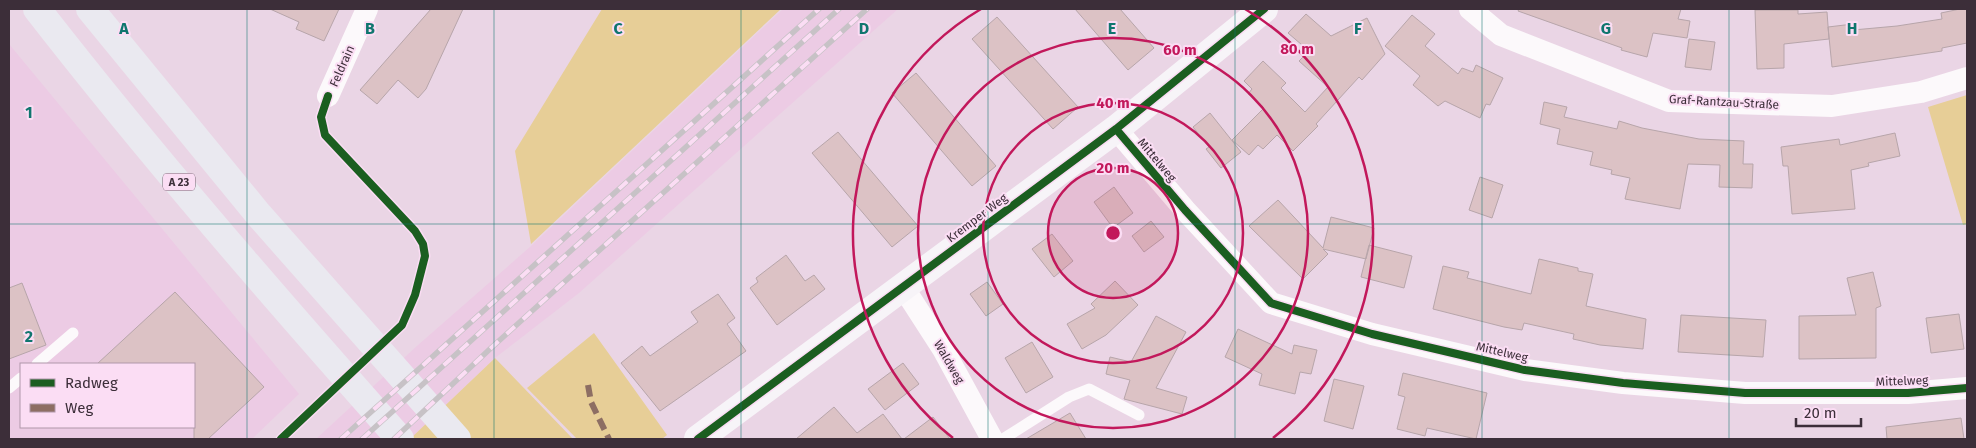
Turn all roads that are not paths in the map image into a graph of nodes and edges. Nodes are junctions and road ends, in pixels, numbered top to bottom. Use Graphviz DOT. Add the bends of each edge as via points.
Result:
graph roads {
  1 [pos="37,9"];
  2 [pos="90,9"];
  3 [pos="367,9"];
  4 [pos="1264,9"];
  5 [pos="1470,9"];
  6 [pos="1967,78"];
  7 [pos="328,96"];
  8 [pos="1116,129"];
  9 [pos="903,288"];
  10 [pos="73,333"];
  11 [pos="38,363"];
  12 [pos="20,379"];
  13 [pos="9,388"];
  14 [pos="1967,388"];
  15 [pos="1139,415"];
  16 [pos="454,436"];
  17 [pos="400,439"];
  18 [pos="698,439"];
  19 [pos="992,439"];
  20 [pos="1003,439"];
  1 -- 17 [label="highway, A 23" via="164,164"];
  2 -- 16 [label="highway" via="258,214"];
  3 -- 7 [label="street, Feldrain"];
  4 -- 8 [label="street, Kremper Weg"];
  5 -- 6 [label="street, Graf-Rantzau-Straße" via="1501,35 1669,101 1832,106 1921,92"];
  8 -- 9 [label="street, Kremper Weg"];
  8 -- 14 [label="street, Mittelweg" via="1271,303 1362,331 1525,370 1622,383 1745,393 1908,393"];
  9 -- 18 [label="street, Kremper Weg"];
  9 -- 19 [label="street, Waldweg" via="943,349"];
  10 -- 11 [label="lane"];
  12 -- 13 [label="lane"];
  15 -- 20 [label="lane" via="1089,389 1069,397"];
}
